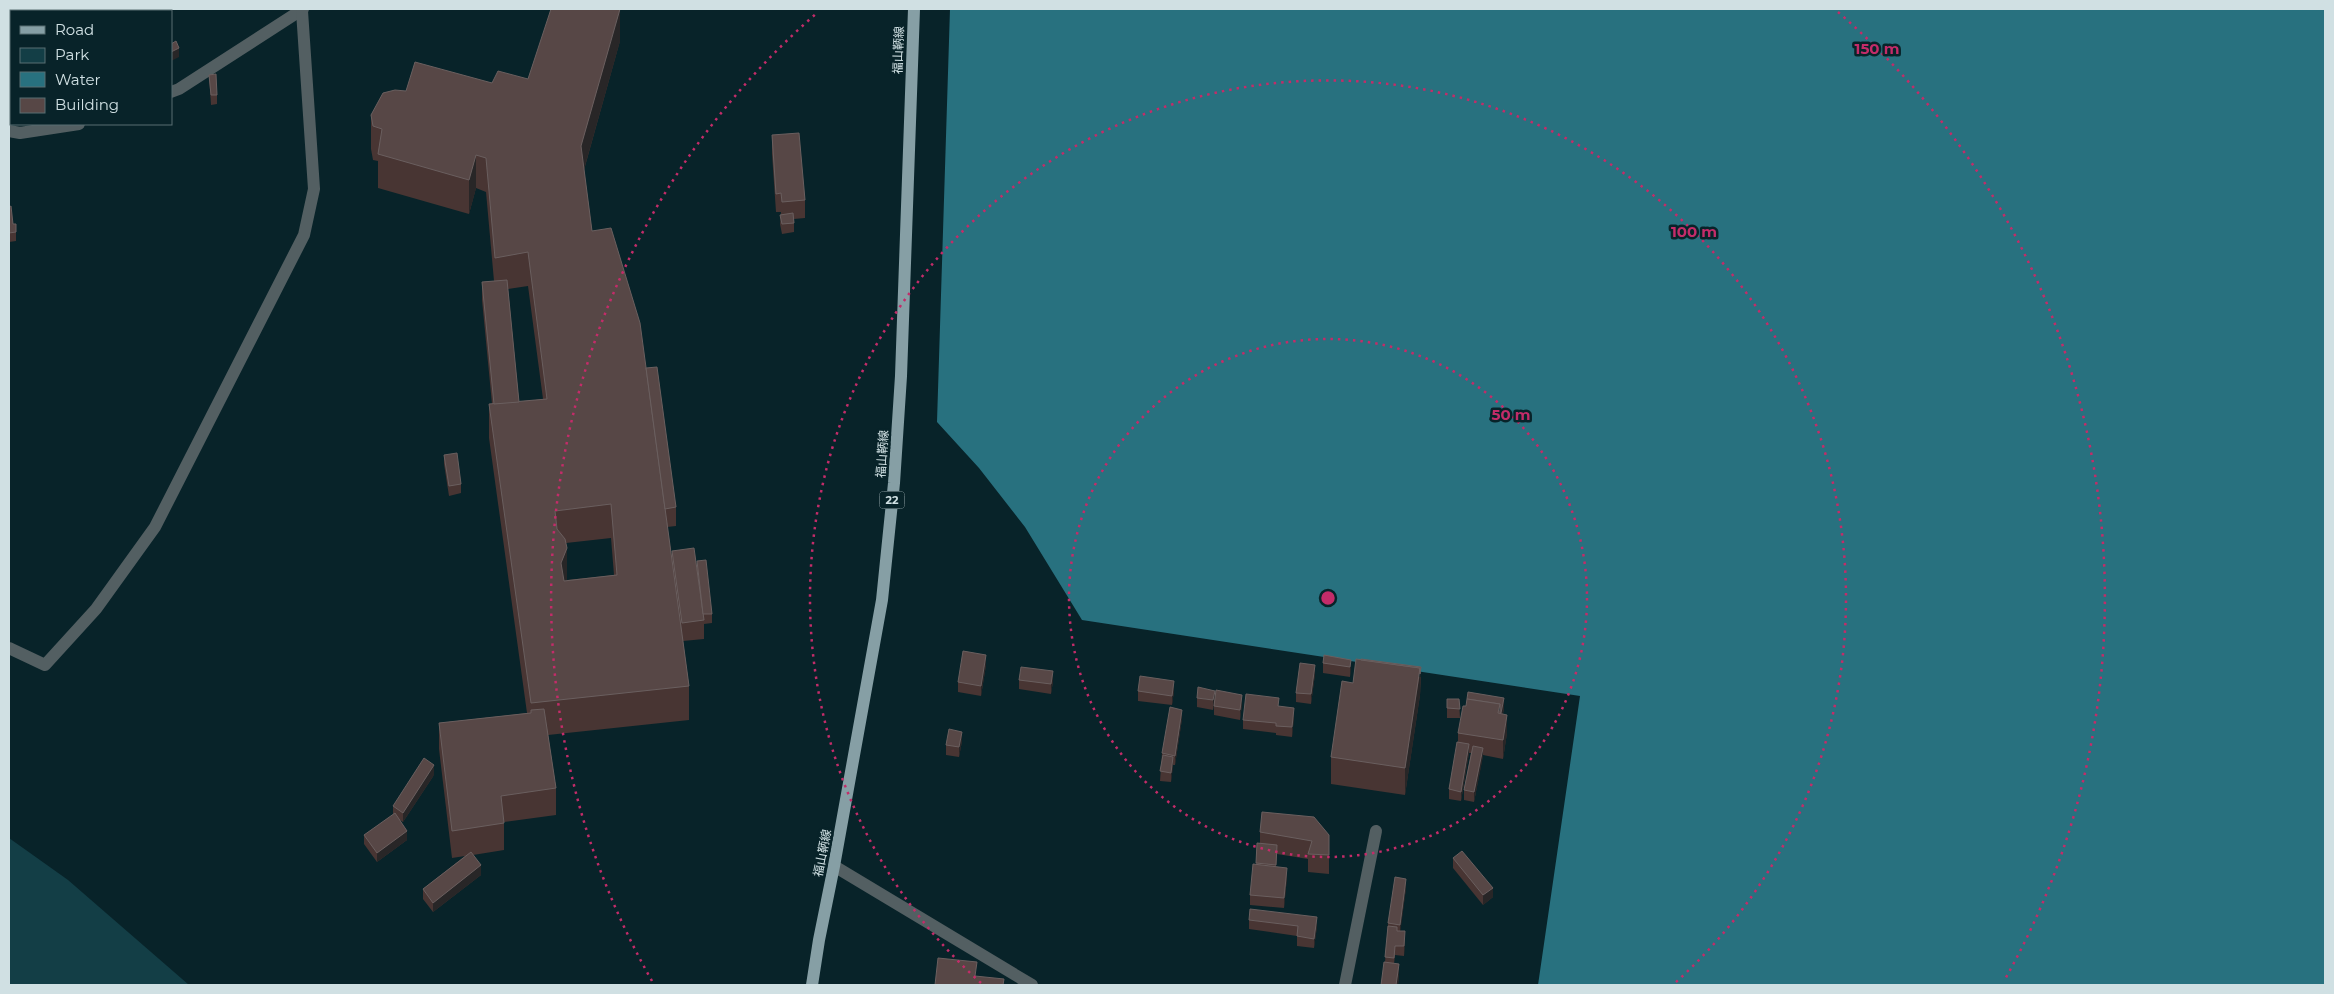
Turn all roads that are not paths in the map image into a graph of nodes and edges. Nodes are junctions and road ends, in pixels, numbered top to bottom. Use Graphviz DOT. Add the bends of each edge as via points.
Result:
graph roads {
  1 [pos="914,9"];
  2 [pos="302,10"];
  3 [pos="172,92"];
  4 [pos="72,125"];
  5 [pos="9,132"];
  6 [pos="9,648"];
  7 [pos="1376,831"];
  8 [pos="834,866"];
  9 [pos="812,985"];
  10 [pos="1032,985"];
  11 [pos="1345,985"];
  1 -- 8 [label="main road, 福山鞆線 / 22" via="894,483 882,600"];
  2 -- 3 [label="street"];
  2 -- 6 [label="street" via="314,189 304,235 155,527 96,609 45,665"];
  4 -- 5 [label="street"];
  7 -- 11 [label="street"];
  8 -- 9 [label="main road, 福山鞆線 / 22"];
  8 -- 10 [label="street"];
}
